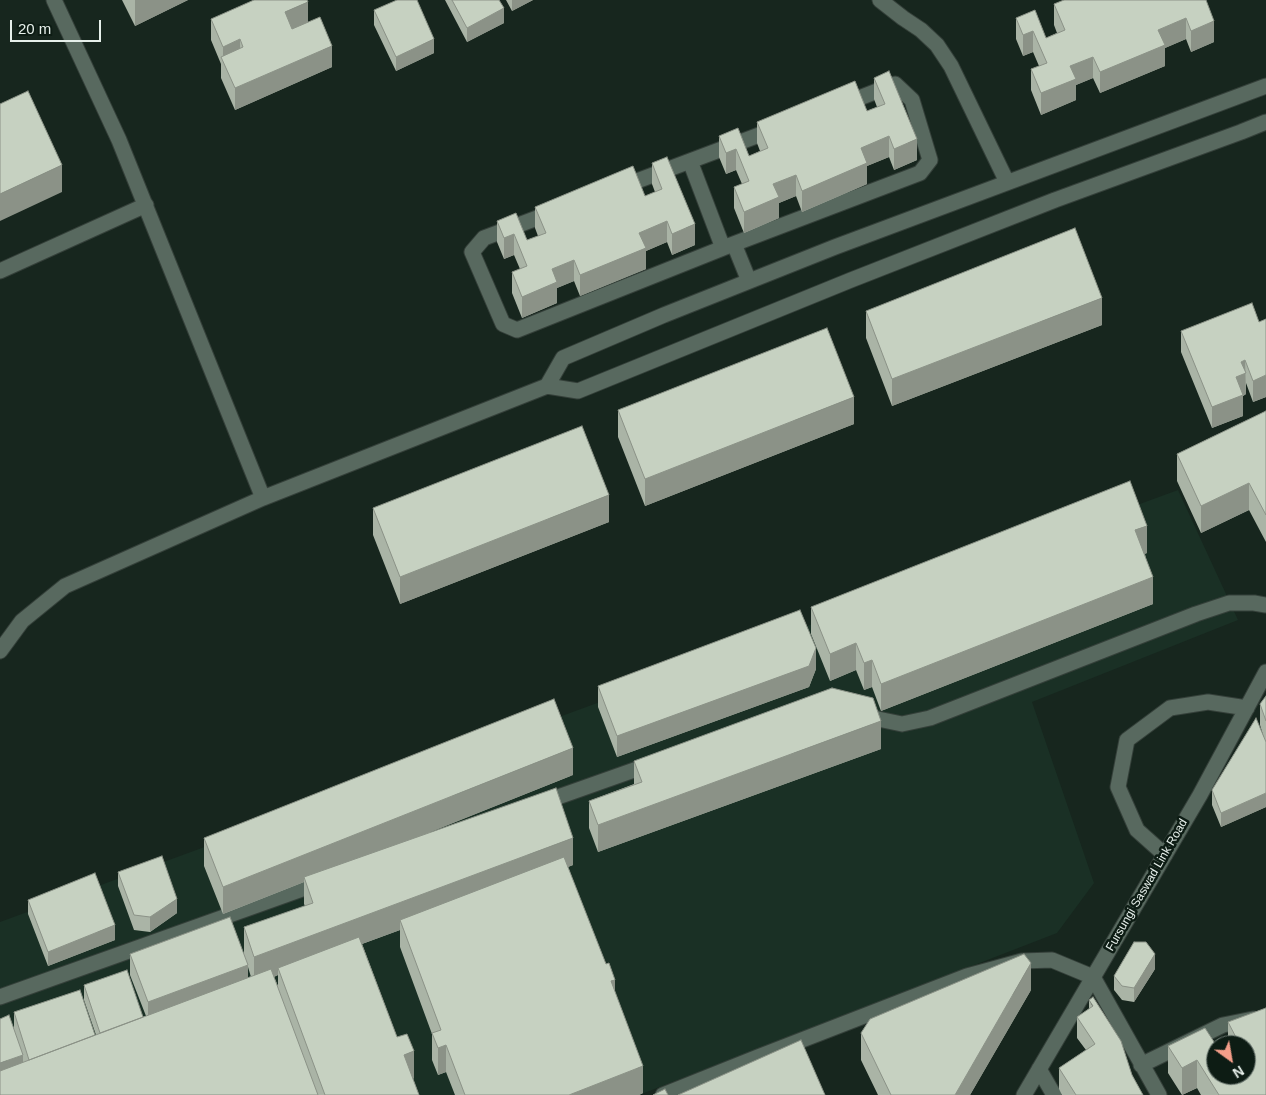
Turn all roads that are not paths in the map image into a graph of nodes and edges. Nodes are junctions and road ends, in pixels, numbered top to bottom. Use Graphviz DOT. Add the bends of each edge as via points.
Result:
graph roads {
  1 [pos="54,0"];
  2 [pos="880,0"];
  3 [pos="1266,86"];
  4 [pos="830,108"];
  5 [pos="1266,122"];
  6 [pos="784,126"];
  7 [pos="690,161"];
  8 [pos="1006,182"];
  9 [pos="605,193"];
  10 [pos="146,205"];
  11 [pos="568,206"];
  12 [pos="729,246"];
  13 [pos="0,271"];
  14 [pos="749,281"];
  15 [pos="546,386"];
  16 [pos="263,498"];
  17 [pos="1266,605"];
  18 [pos="0,652"];
  19 [pos="1266,672"];
  20 [pos="1246,708"];
  21 [pos="850,710"];
  22 [pos="668,758"];
  23 [pos="527,808"];
  24 [pos="1164,855"];
  25 [pos="339,875"];
  26 [pos="1093,977"];
  27 [pos="0,997"];
  28 [pos="1266,1021"];
  29 [pos="1141,1065"];
  30 [pos="1039,1069"];
  31 [pos="663,1095"];
  32 [pos="1024,1095"];
  33 [pos="1054,1095"];
  34 [pos="1159,1095"];
  1 -- 10 [label="street"];
  2 -- 8 [label="street" via="937,45 951,66"];
  3 -- 8 [label="street"];
  4 -- 12 [label="street" via="896,84 912,100 930,160 920,173"];
  5 -- 15 [label="street" via="1055,200 578,391"];
  6 -- 7 [label="street"];
  7 -- 9 [label="street"];
  7 -- 12 [label="street"];
  8 -- 14 [label="street"];
  10 -- 13 [label="street"];
  10 -- 16 [label="street"];
  11 -- 12 [label="street" via="484,238 472,252 503,324 517,330"];
  12 -- 14 [label="street"];
  14 -- 15 [label="street" via="563,358"];
  15 -- 16 [label="street"];
  16 -- 18 [label="street" via="66,586 22,621"];
  17 -- 21 [label="street" via="1229,603 1196,614 930,718 902,724"];
  19 -- 20 [label="street, Fursungi Saswad Link Road"];
  20 -- 24 [label="street, Fursungi Saswad Link Road"];
  20 -- 24 [label="street" via="1208,702 1170,708 1128,740 1118,787 1137,830"];
  22 -- 23 [label="street"];
  24 -- 26 [label="street, Fursungi Saswad Link Road"];
  25 -- 27 [label="street"];
  26 -- 29 [label="street"];
  26 -- 30 [label="street, Fursungi Saswad Link Road"];
  26 -- 31 [label="street" via="1052,960 1022,961 967,976"];
  28 -- 29 [label="street" via="1252,1019 1223,1025"];
  29 -- 34 [label="street"];
  30 -- 32 [label="street, Fursungi Saswad Link Road"];
  30 -- 33 [label="street"];
}
